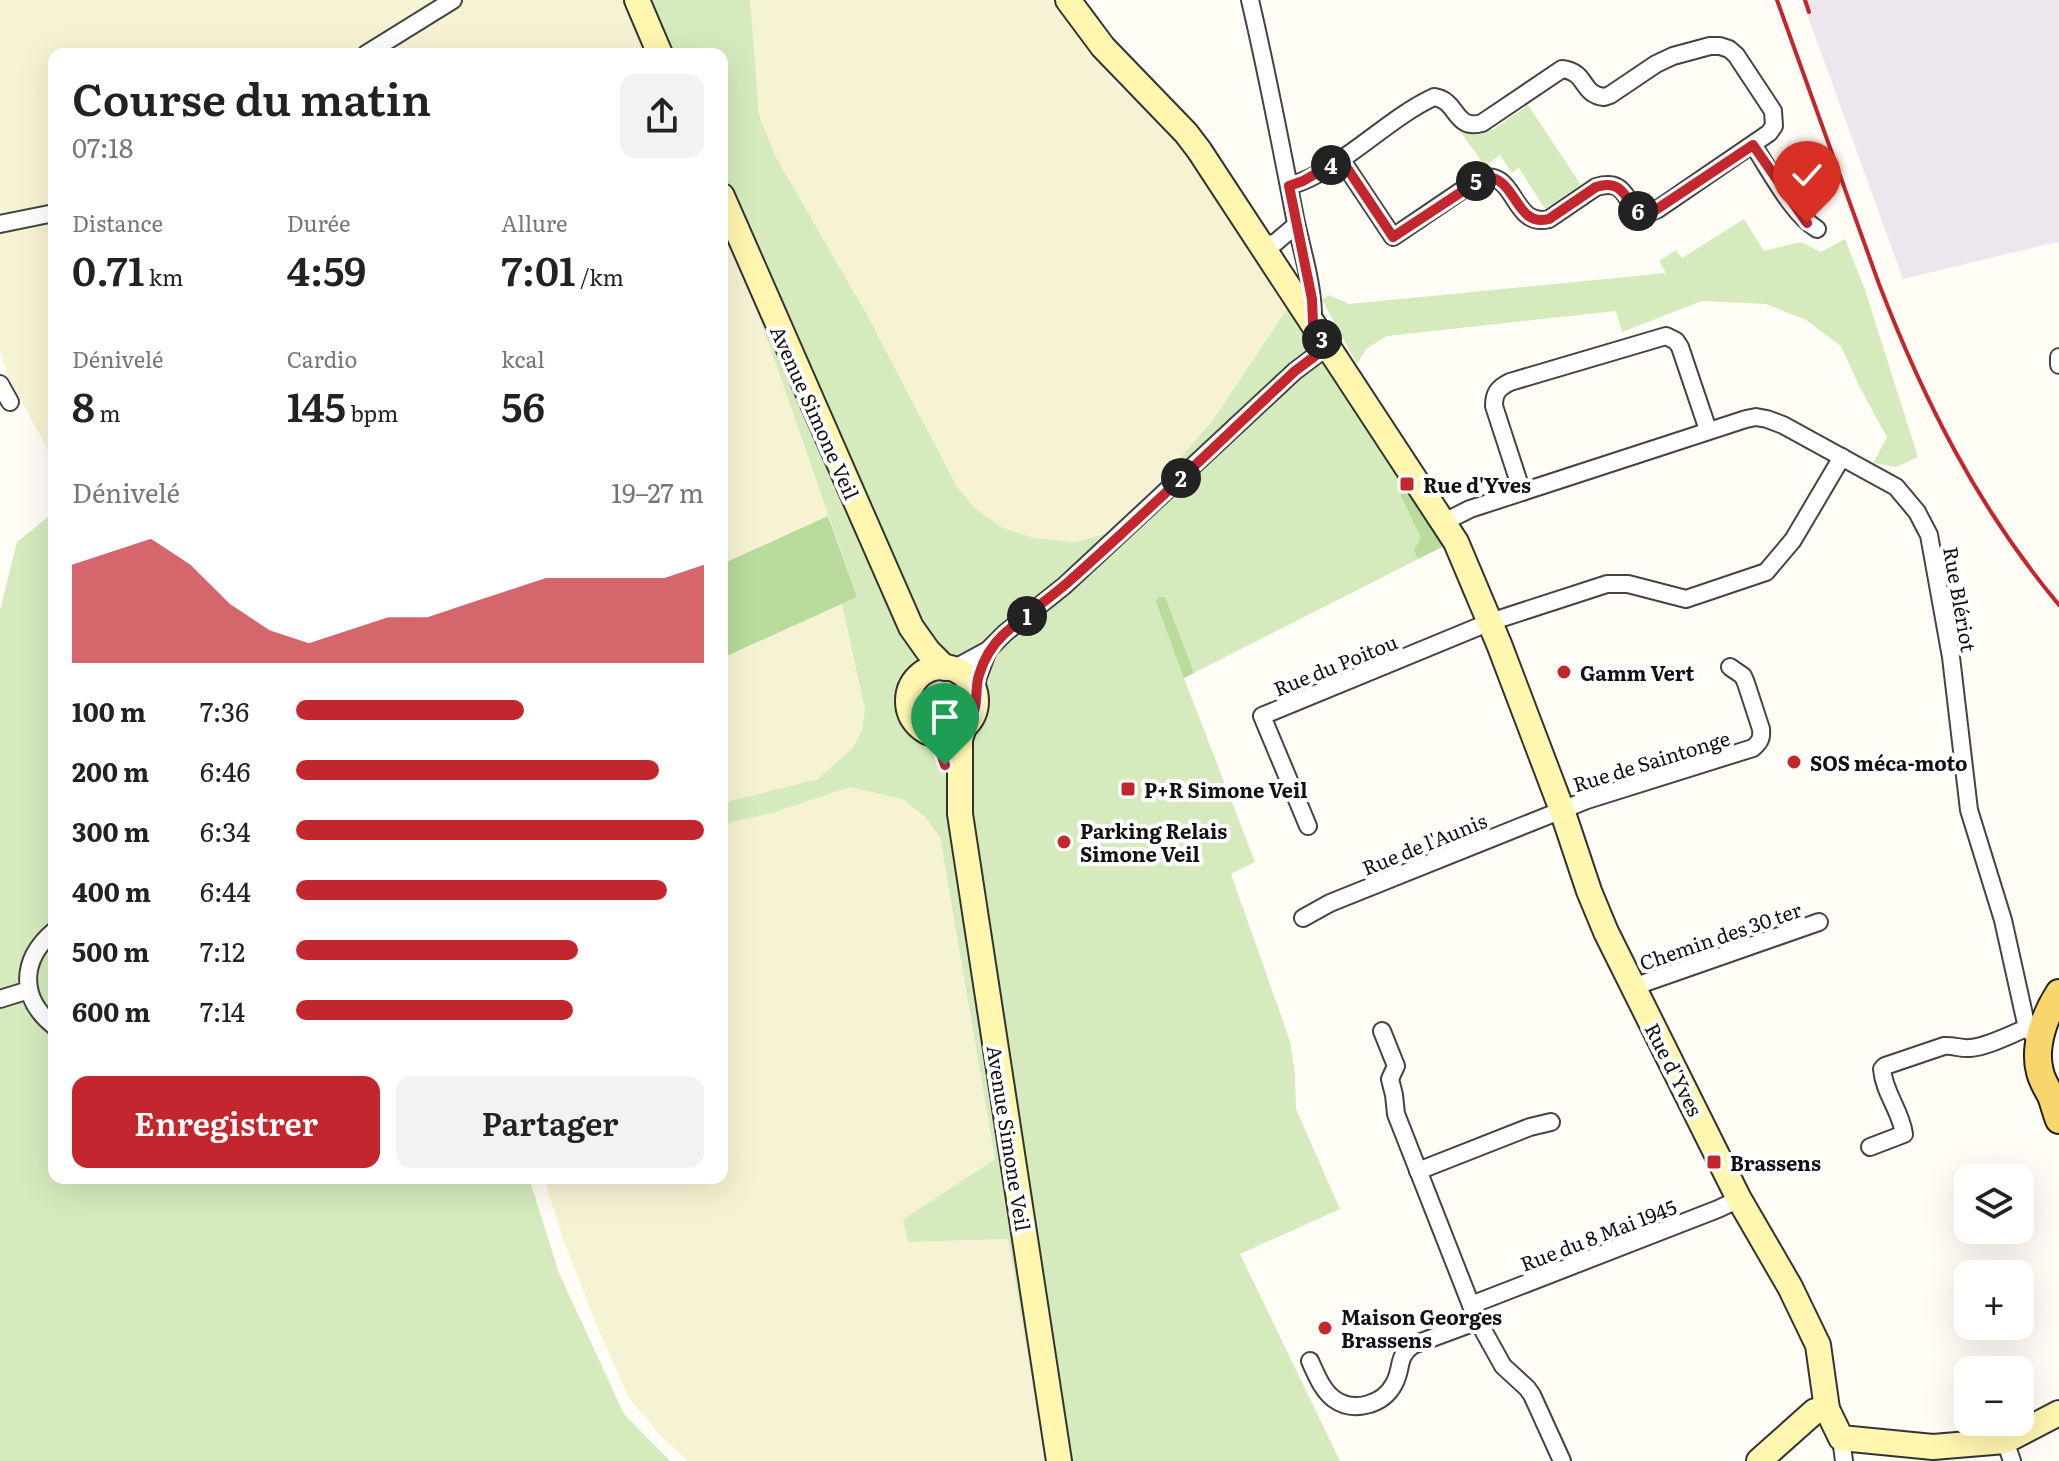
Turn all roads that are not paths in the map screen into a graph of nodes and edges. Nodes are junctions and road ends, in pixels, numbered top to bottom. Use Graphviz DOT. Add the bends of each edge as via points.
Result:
graph roads {
  1 [pos="453,0"];
  2 [pos="637,0"];
  3 [pos="1068,0"];
  4 [pos="1250,0"];
  5 [pos="376,48"];
  6 [pos="657,48"];
  7 [pos="1753,145"];
  8 [pos="1341,159"];
  9 [pos="1289,186"];
  10 [pos="728,210"];
  11 [pos="48,214"];
  12 [pos="0,224"];
  13 [pos="1296,225"];
  14 [pos="1817,229"];
  15 [pos="1302,248"];
  16 [pos="1268,254"];
  17 [pos="1313,323"];
  18 [pos="1327,347"];
  19 [pos="2059,357"];
  20 [pos="2059,365"];
  21 [pos="0,384"];
  22 [pos="10,402"];
  23 [pos="1708,430"];
  24 [pos="1842,457"];
  25 [pos="1522,492"];
  26 [pos="1444,522"];
  27 [pos="1490,622"];
  28 [pos="911,627"];
  29 [pos="988,650"];
  30 [pos="1730,667"];
  31 [pos="949,668"];
  32 [pos="916,680"];
  33 [pos="975,693"];
  34 [pos="964,727"];
  35 [pos="931,733"];
  36 [pos="1562,810"];
  37 [pos="960,814"];
  38 [pos="1308,826"];
  39 [pos="1303,918"];
  40 [pos="1819,922"];
  41 [pos="48,937"];
  42 [pos="1633,987"];
  43 [pos="29,990"];
  44 [pos="2059,993"];
  45 [pos="0,999"];
  46 [pos="48,1020"];
  47 [pos="2059,1022"];
  48 [pos="1382,1031"];
  49 [pos="2039,1041"];
  50 [pos="2055,1108"];
  51 [pos="1551,1122"];
  52 [pos="1870,1147"];
  53 [pos="1418,1171"];
  54 [pos="1739,1199"];
  55 [pos="1474,1313"];
  56 [pos="1310,1361"];
  57 [pos="1827,1409"];
  58 [pos="2059,1413"];
  59 [pos="1842,1450"];
  60 [pos="2008,1451"];
  61 [pos="1059,1461"];
  62 [pos="1562,1461"];
  63 [pos="1759,1461"];
  1 -- 5 [label="street"];
  2 -- 6 [label="street"];
  3 -- 16 [label="street, Rue d'Yves" via="1103,47 1186,133"];
  4 -- 9 [label="street"];
  7 -- 8 [label="street" via="1646,214 1615,185 1604,185 1549,219 1531,219 1499,179 1484,177 1393,243"];
  7 -- 8 [label="street" via="1774,126 1773,111 1736,55 1710,46 1664,59 1604,97 1590,92 1577,74 1562,69 1473,125 1434,97"];
  7 -- 14 [label="street" via="1798,212"];
  8 -- 9 [label="street"];
  9 -- 13 [label="street"];
  10 -- 28 [label="street, Avenue Simone Veil"];
  11 -- 12 [label="street"];
  13 -- 15 [label="street"];
  13 -- 16 [label="street"];
  15 -- 16 [label="street" via="1288,262"];
  15 -- 17 [label="street"];
  16 -- 17 [label="street, Rue d'Yves"];
  17 -- 18 [label="street, Rue d'Yves"];
  18 -- 26 [label="street, Rue d'Yves"];
  18 -- 29 [label="street"];
  19 -- 20 [label="street"];
  21 -- 22 [label="street"];
  23 -- 24 [label="street, Rue Blériot" via="1767,419"];
  23 -- 25 [label="street, Rue Blériot"];
  23 -- 25 [label="street" via="1680,347 1671,337 1510,382 1494,395 1494,406"];
  24 -- 27 [label="street" via="1793,540 1766,572 1686,599 1607,584"];
  24 -- 49 [label="street, Rue Blériot" via="1896,487 1929,535 1951,657 1969,810"];
  25 -- 26 [label="street, Rue Blériot"];
  26 -- 27 [label="street, Rue d'Yves"];
  27 -- 36 [label="street, Rue d'Yves"];
  27 -- 38 [label="street, Rue du Poitou" via="1262,716"];
  28 -- 31 [label="street"];
  28 -- 32 [label="street"];
  29 -- 31 [label="street"];
  29 -- 33 [label="street"];
  30 -- 36 [label="street, Rue de Saintonge" via="1746,683 1761,729 1760,743 1740,754"];
  31 -- 32 [label="street" via="931,669"];
  31 -- 33 [label="street" via="967,679"];
  32 -- 35 [label="street" via="910,710 917,724"];
  33 -- 34 [label="street" via="974,713"];
  34 -- 35 [label="street" via="946,735"];
  34 -- 37 [label="street"];
  35 -- 37 [label="street"];
  36 -- 39 [label="street, Rue de l'Aunis"];
  36 -- 42 [label="street, Rue d'Yves" via="1589,891"];
  37 -- 61 [label="street, Avenue Simone Veil"];
  40 -- 42 [label="street, Chemin des 30 ter"];
  41 -- 43 [label="street" via="31,960"];
  42 -- 54 [label="street, Rue d'Yves"];
  43 -- 45 [label="street"];
  43 -- 46 [label="street"];
  44 -- 49 [label="main road"];
  47 -- 49 [label="main road"];
  48 -- 53 [label="street" via="1396,1066 1390,1079 1396,1114"];
  49 -- 50 [label="main road"];
  49 -- 52 [label="street" via="1968,1049 1944,1046 1885,1066 1884,1084 1904,1134"];
  51 -- 53 [label="street"];
  53 -- 55 [label="street"];
  54 -- 55 [label="street, Rue du 8 Mai 1945"];
  54 -- 57 [label="street, Rue d'Yves" via="1818,1345"];
  55 -- 56 [label="street, Rue du 8 Mai 1945" via="1404,1351 1388,1393 1362,1406 1334,1399"];
  55 -- 62 [label="street" via="1503,1366 1527,1388"];
  57 -- 59 [label="street, Rue d'Yves"];
  57 -- 63 [label="street" via="1815,1411"];
  58 -- 60 [label="street"];
  59 -- 60 [label="street"];
}
